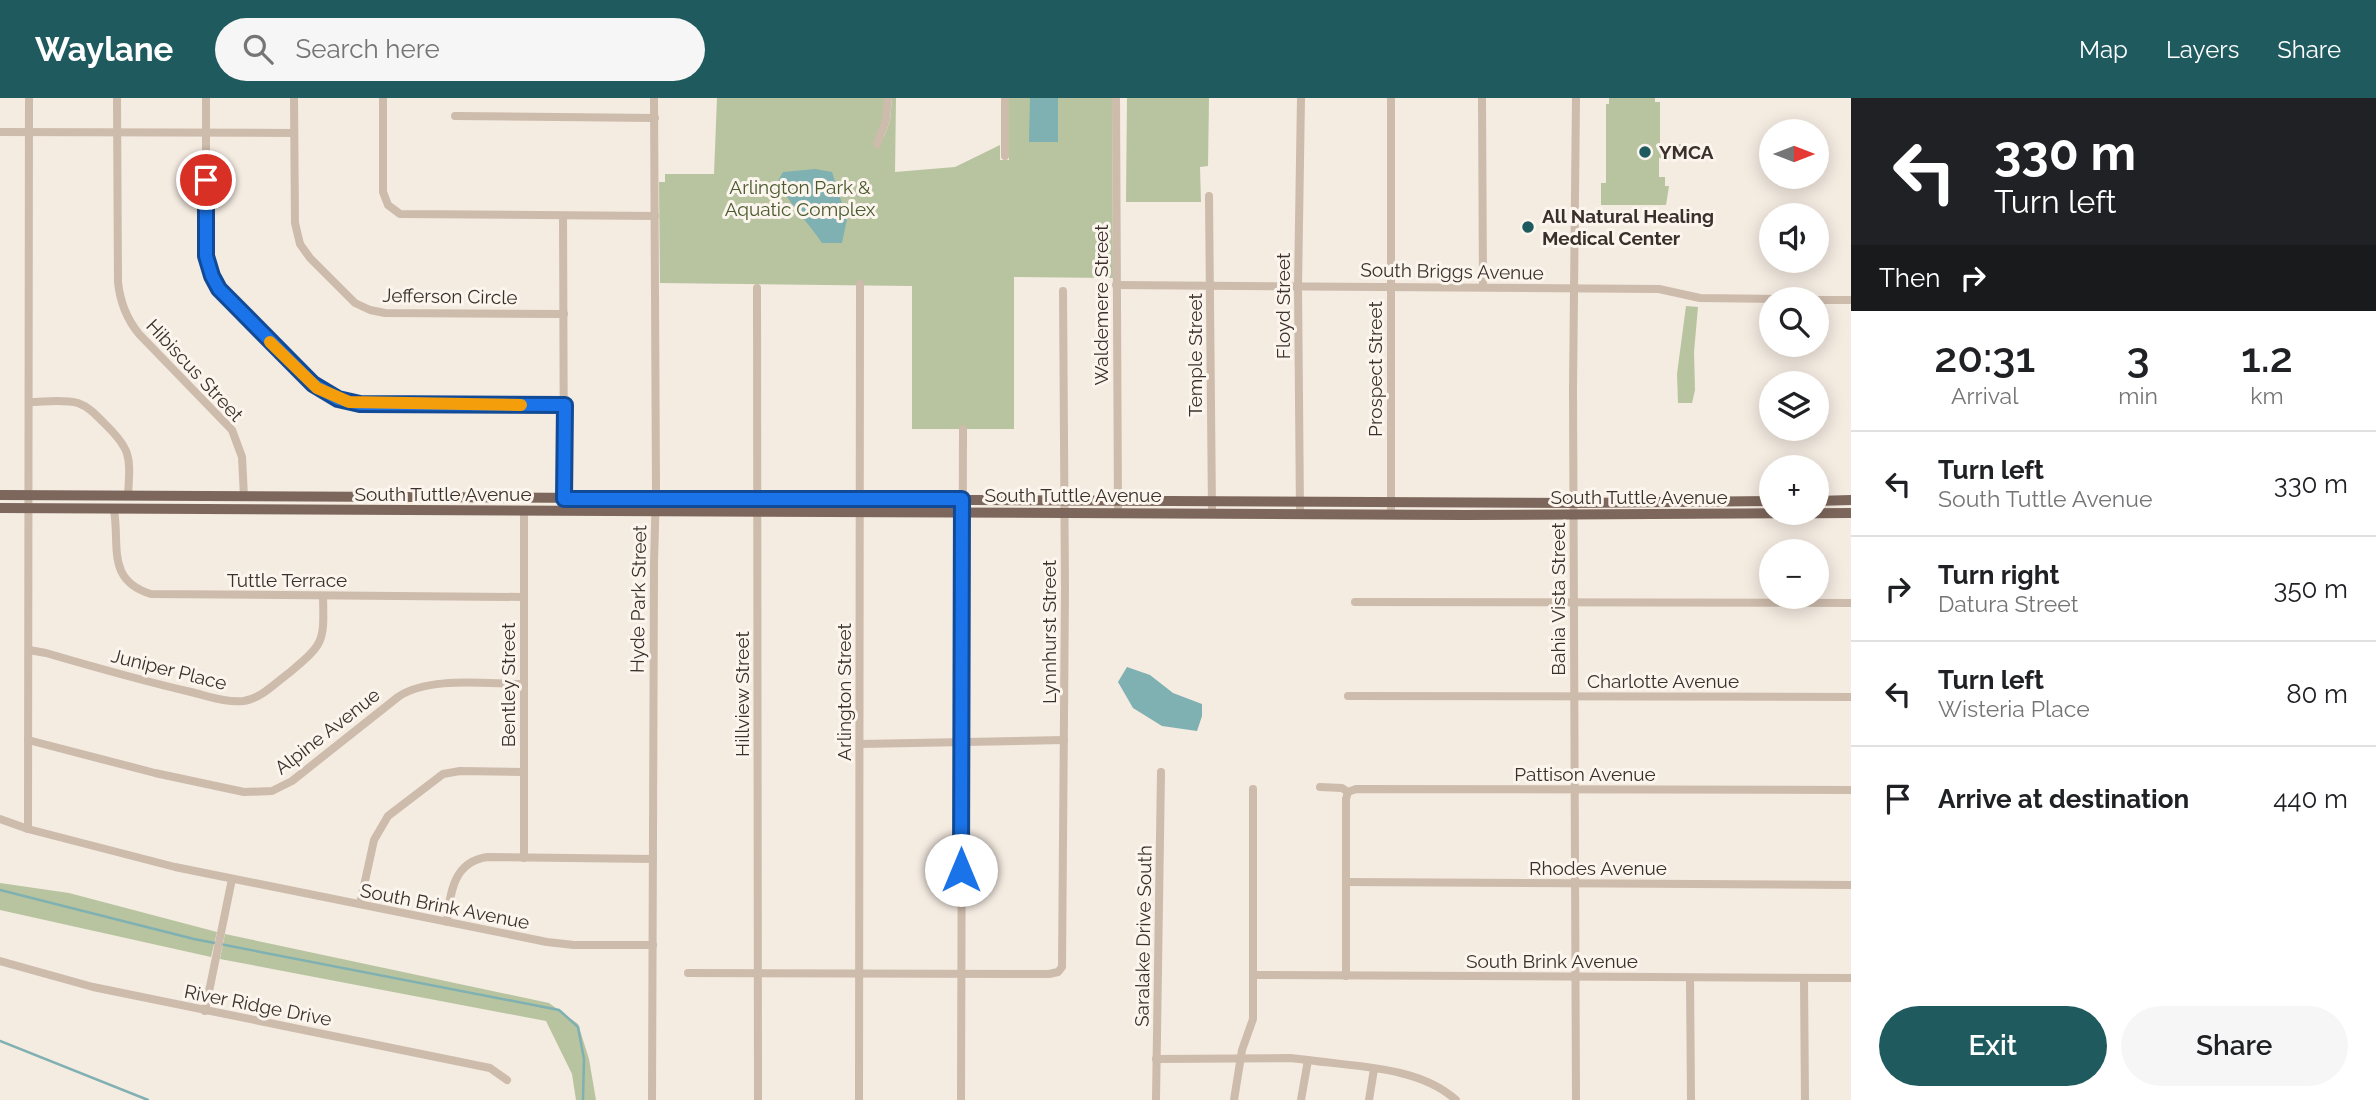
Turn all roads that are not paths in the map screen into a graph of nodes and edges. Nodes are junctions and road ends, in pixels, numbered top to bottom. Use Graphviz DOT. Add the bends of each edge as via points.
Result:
graph roads {
  1 [pos="29,98"];
  2 [pos="117,98"];
  3 [pos="206,98"];
  4 [pos="295,98"];
  5 [pos="383,98"];
  6 [pos="654,98"];
  7 [pos="888,98"];
  8 [pos="1004,98"];
  9 [pos="1116,98"];
  10 [pos="1301,98"];
  11 [pos="1391,98"];
  12 [pos="1482,98"];
  13 [pos="1576,98"];
  14 [pos="455,116"];
  15 [pos="655,118"];
  16 [pos="0,132"];
  17 [pos="29,132"];
  18 [pos="117,133"];
  19 [pos="206,133"];
  20 [pos="295,133"];
  21 [pos="877,145"];
  22 [pos="1004,156"];
  23 [pos="1209,196"];
  24 [pos="563,216"];
  25 [pos="655,216"];
  26 [pos="860,284"];
  27 [pos="1116,285"];
  28 [pos="1211,286"];
  29 [pos="1298,286"];
  30 [pos="1391,286"];
  31 [pos="1483,286"];
  32 [pos="757,288"];
  33 [pos="1575,288"];
  34 [pos="1063,291"];
  35 [pos="1759,299"];
  36 [pos="1829,300"];
  37 [pos="1851,300"];
  38 [pos="564,314"];
  39 [pos="29,402"];
  40 [pos="565,405"];
  41 [pos="963,429"];
  42 [pos="0,495"];
  43 [pos="29,495"];
  44 [pos="128,496"];
  45 [pos="244,498"];
  46 [pos="564,499"];
  47 [pos="656,499"];
  48 [pos="758,499"];
  49 [pos="861,499"];
  50 [pos="962,499"];
  51 [pos="1118,500"];
  52 [pos="1212,500"];
  53 [pos="1851,500"];
  54 [pos="1065,501"];
  55 [pos="1299,501"];
  56 [pos="1390,501"];
  57 [pos="1759,501"];
  58 [pos="1829,501"];
  59 [pos="0,508"];
  60 [pos="29,509"];
  61 [pos="1574,509"];
  62 [pos="114,510"];
  63 [pos="524,512"];
  64 [pos="655,512"];
  65 [pos="758,512"];
  66 [pos="860,512"];
  67 [pos="962,512"];
  68 [pos="1118,512"];
  69 [pos="1065,513"];
  70 [pos="1212,513"];
  71 [pos="1300,513"];
  72 [pos="1851,513"];
  73 [pos="1391,514"];
  74 [pos="323,596"];
  75 [pos="524,597"];
  76 [pos="1355,602"];
  77 [pos="1574,603"];
  78 [pos="1851,603"];
  79 [pos="29,650"];
  80 [pos="523,684"];
  81 [pos="1348,696"];
  82 [pos="1574,696"];
  83 [pos="1851,697"];
  84 [pos="28,740"];
  85 [pos="1065,740"];
  86 [pos="962,742"];
  87 [pos="860,744"];
  88 [pos="523,772"];
  89 [pos="1161,772"];
  90 [pos="1320,787"];
  91 [pos="1254,789"];
  92 [pos="1574,790"];
  93 [pos="1851,790"];
  94 [pos="1348,792"];
  95 [pos="0,819"];
  96 [pos="28,829"];
  97 [pos="524,858"];
  98 [pos="653,859"];
  99 [pos="232,879"];
  100 [pos="1346,882"];
  101 [pos="1575,884"];
  102 [pos="1851,885"];
  103 [pos="360,904"];
  104 [pos="447,922"];
  105 [pos="653,945"];
  106 [pos="0,961"];
  107 [pos="688,973"];
  108 [pos="961,973"];
  109 [pos="757,974"];
  110 [pos="859,974"];
  111 [pos="1253,975"];
  112 [pos="1346,976"];
  113 [pos="1575,977"];
  114 [pos="1690,978"];
  115 [pos="1804,978"];
  116 [pos="1851,978"];
  117 [pos="205,1011"];
  118 [pos="1156,1059"];
  119 [pos="1240,1059"];
  120 [pos="1308,1060"];
  121 [pos="1374,1069"];
  122 [pos="507,1080"];
  123 [pos="652,1100"];
  124 [pos="758,1100"];
  125 [pos="859,1100"];
  126 [pos="961,1100"];
  127 [pos="1156,1100"];
  128 [pos="1234,1100"];
  129 [pos="1301,1100"];
  130 [pos="1368,1100"];
  131 [pos="1456,1100"];
  132 [pos="1576,1100"];
  133 [pos="1690,1100"];
  134 [pos="1805,1100"];
  1 -- 17 [label="street"];
  2 -- 18 [label="street, Hibiscus Street"];
  3 -- 19 [label="street"];
  4 -- 20 [label="street, Jefferson Circle"];
  5 -- 24 [label="street" via="383,192 390,207 400,214"];
  6 -- 15 [label="street, Hyde Park Street"];
  7 -- 21 [label="street"];
  8 -- 22 [label="street"];
  9 -- 27 [label="street, Waldemere Street"];
  10 -- 29 [label="street, Floyd Street"];
  11 -- 30 [label="street, Prospect Street"];
  12 -- 31 [label="street"];
  13 -- 33 [label="street, Bahia Vista Street"];
  14 -- 15 [label="street"];
  15 -- 25 [label="street, Hyde Park Street"];
  16 -- 17 [label="street"];
  17 -- 18 [label="street"];
  17 -- 39 [label="street"];
  18 -- 19 [label="street"];
  18 -- 45 [label="street, Hibiscus Street" via="122,305 139,334 232,430 242,457"];
  19 -- 20 [label="street"];
  19 -- 40 [label="street" via="206,249 212,276 228,300 317,388 360,404"];
  20 -- 38 [label="street, Jefferson Circle" via="295,223 300,244 355,303 385,313"];
  23 -- 28 [label="street, Temple Street"];
  24 -- 25 [label="street"];
  24 -- 38 [label="street"];
  25 -- 47 [label="street, Hyde Park Street"];
  26 -- 49 [label="street, Arlington Street"];
  27 -- 28 [label="street, South Briggs Avenue"];
  27 -- 51 [label="street, Waldemere Street"];
  28 -- 29 [label="street, South Briggs Avenue"];
  28 -- 52 [label="street, Temple Street"];
  29 -- 30 [label="street, South Briggs Avenue"];
  29 -- 55 [label="street, Floyd Street"];
  30 -- 31 [label="street, South Briggs Avenue"];
  30 -- 56 [label="street, Prospect Street"];
  31 -- 33 [label="street, South Briggs Avenue"];
  32 -- 48 [label="street, Hillview Street"];
  33 -- 35 [label="street, South Briggs Avenue" via="1659,289 1700,298"];
  33 -- 61 [label="street, Bahia Vista Street"];
  34 -- 54 [label="street, Lynnhurst Street"];
  36 -- 37 [label="street"];
  38 -- 40 [label="street"];
  39 -- 43 [label="street"];
  39 -- 44 [label="street" via="70,402 91,410 127,451"];
  40 -- 46 [label="street"];
  41 -- 50 [label="street"];
  42 -- 43 [label="main road, South Tuttle Avenue"];
  43 -- 44 [label="main road, South Tuttle Avenue"];
  43 -- 60 [label="street"];
  44 -- 45 [label="main road, South Tuttle Avenue"];
  45 -- 46 [label="main road, South Tuttle Avenue"];
  46 -- 47 [label="main road, South Tuttle Avenue"];
  47 -- 48 [label="main road, South Tuttle Avenue"];
  47 -- 64 [label="street, Hyde Park Street"];
  48 -- 49 [label="main road, South Tuttle Avenue"];
  48 -- 65 [label="street, Hillview Street"];
  49 -- 50 [label="main road, South Tuttle Avenue"];
  49 -- 66 [label="street, Arlington Street"];
  50 -- 54 [label="main road, South Tuttle Avenue"];
  50 -- 67 [label="street"];
  51 -- 52 [label="main road, South Tuttle Avenue"];
  51 -- 54 [label="main road, South Tuttle Avenue"];
  51 -- 68 [label="street, Waldemere Street"];
  52 -- 55 [label="main road, South Tuttle Avenue"];
  52 -- 70 [label="street, Temple Street"];
  53 -- 58 [label="main road"];
  54 -- 69 [label="street, Lynnhurst Street"];
  55 -- 56 [label="main road, South Tuttle Avenue"];
  55 -- 71 [label="street, Floyd Street"];
  56 -- 61 [label="main road, South Tuttle Avenue"];
  56 -- 73 [label="street, Prospect Street"];
  57 -- 61 [label="main road, South Tuttle Avenue"];
  59 -- 60 [label="main road, South Tuttle Avenue"];
  60 -- 62 [label="main road, South Tuttle Avenue"];
  60 -- 79 [label="street"];
  61 -- 72 [label="main road, South Tuttle Avenue"];
  61 -- 73 [label="main road, South Tuttle Avenue"];
  61 -- 77 [label="street, Bahia Vista Street"];
  62 -- 63 [label="main road, South Tuttle Avenue"];
  62 -- 74 [label="street, Tuttle Terrace" via="118,565 127,581 143,592"];
  63 -- 64 [label="main road, South Tuttle Avenue"];
  63 -- 75 [label="street, Bentley Street"];
  64 -- 65 [label="main road, South Tuttle Avenue"];
  64 -- 98 [label="street, Hyde Park Street"];
  65 -- 66 [label="main road, South Tuttle Avenue"];
  65 -- 109 [label="street, Hillview Street"];
  66 -- 67 [label="main road, South Tuttle Avenue"];
  66 -- 87 [label="street, Arlington Street"];
  67 -- 69 [label="main road, South Tuttle Avenue"];
  67 -- 86 [label="street"];
  68 -- 69 [label="main road, South Tuttle Avenue"];
  68 -- 70 [label="main road, South Tuttle Avenue"];
  69 -- 85 [label="street, Lynnhurst Street"];
  70 -- 71 [label="main road, South Tuttle Avenue"];
  71 -- 73 [label="main road, South Tuttle Avenue"];
  74 -- 75 [label="street, Tuttle Terrace"];
  74 -- 79 [label="street, Juniper Place" via="323,638 316,650 263,693 246,701 227,701"];
  75 -- 80 [label="street, Bentley Street"];
  76 -- 77 [label="street"];
  77 -- 78 [label="street"];
  77 -- 82 [label="street, Bahia Vista Street"];
  79 -- 84 [label="street"];
  80 -- 84 [label="street, Alpine Avenue" via="412,688 292,782 264,793 155,774"];
  80 -- 88 [label="street, Bentley Street"];
  81 -- 82 [label="street, Charlotte Avenue"];
  82 -- 83 [label="street, Charlotte Avenue"];
  82 -- 92 [label="street, Bahia Vista Street"];
  84 -- 96 [label="street"];
  85 -- 86 [label="street"];
  85 -- 108 [label="street, Lynnhurst Street" via="1063,962 1058,972 1049,974"];
  86 -- 87 [label="street"];
  86 -- 108 [label="street"];
  87 -- 110 [label="street, Arlington Street"];
  88 -- 97 [label="street, Bentley Street"];
  88 -- 103 [label="street" via="452,772 433,780 397,809 382,823 374,840"];
  89 -- 118 [label="street, Saralake Drive South"];
  90 -- 94 [label="street, Pattison Avenue"];
  91 -- 111 [label="street"];
  92 -- 93 [label="street, Pattison Avenue"];
  92 -- 94 [label="street, Pattison Avenue"];
  92 -- 101 [label="street, Bahia Vista Street"];
  94 -- 100 [label="street"];
  95 -- 96 [label="street, South Brink Avenue"];
  96 -- 99 [label="street, South Brink Avenue"];
  97 -- 98 [label="street"];
  97 -- 104 [label="street" via="483,858 469,863 454,883"];
  98 -- 105 [label="street, Hyde Park Street"];
  99 -- 103 [label="street, South Brink Avenue"];
  99 -- 117 [label="street"];
  100 -- 101 [label="street, Rhodes Avenue"];
  100 -- 112 [label="street"];
  101 -- 102 [label="street, Rhodes Avenue"];
  101 -- 113 [label="street, Bahia Vista Street"];
  103 -- 104 [label="street, South Brink Avenue"];
  104 -- 105 [label="street, South Brink Avenue" via="560,944"];
  105 -- 123 [label="street, Hyde Park Street"];
  106 -- 117 [label="street, River Ridge Drive"];
  107 -- 109 [label="street"];
  108 -- 110 [label="street"];
  108 -- 126 [label="street"];
  109 -- 110 [label="street"];
  109 -- 124 [label="street, Hillview Street"];
  110 -- 125 [label="street, Arlington Street"];
  111 -- 112 [label="street, South Brink Avenue"];
  111 -- 119 [label="street" via="1253,1019"];
  112 -- 113 [label="street, South Brink Avenue"];
  113 -- 114 [label="street, South Brink Avenue"];
  113 -- 132 [label="street, Bahia Vista Street"];
  114 -- 115 [label="street, South Brink Avenue"];
  114 -- 133 [label="street"];
  115 -- 116 [label="street, South Brink Avenue"];
  115 -- 134 [label="street"];
  117 -- 122 [label="street, River Ridge Drive" via="490,1068"];
  118 -- 119 [label="street"];
  118 -- 127 [label="street, Saralake Drive South"];
  119 -- 120 [label="street"];
  119 -- 128 [label="street"];
  120 -- 121 [label="street"];
  120 -- 129 [label="street"];
  121 -- 130 [label="street"];
  121 -- 131 [label="street" via="1425,1080"];
}
